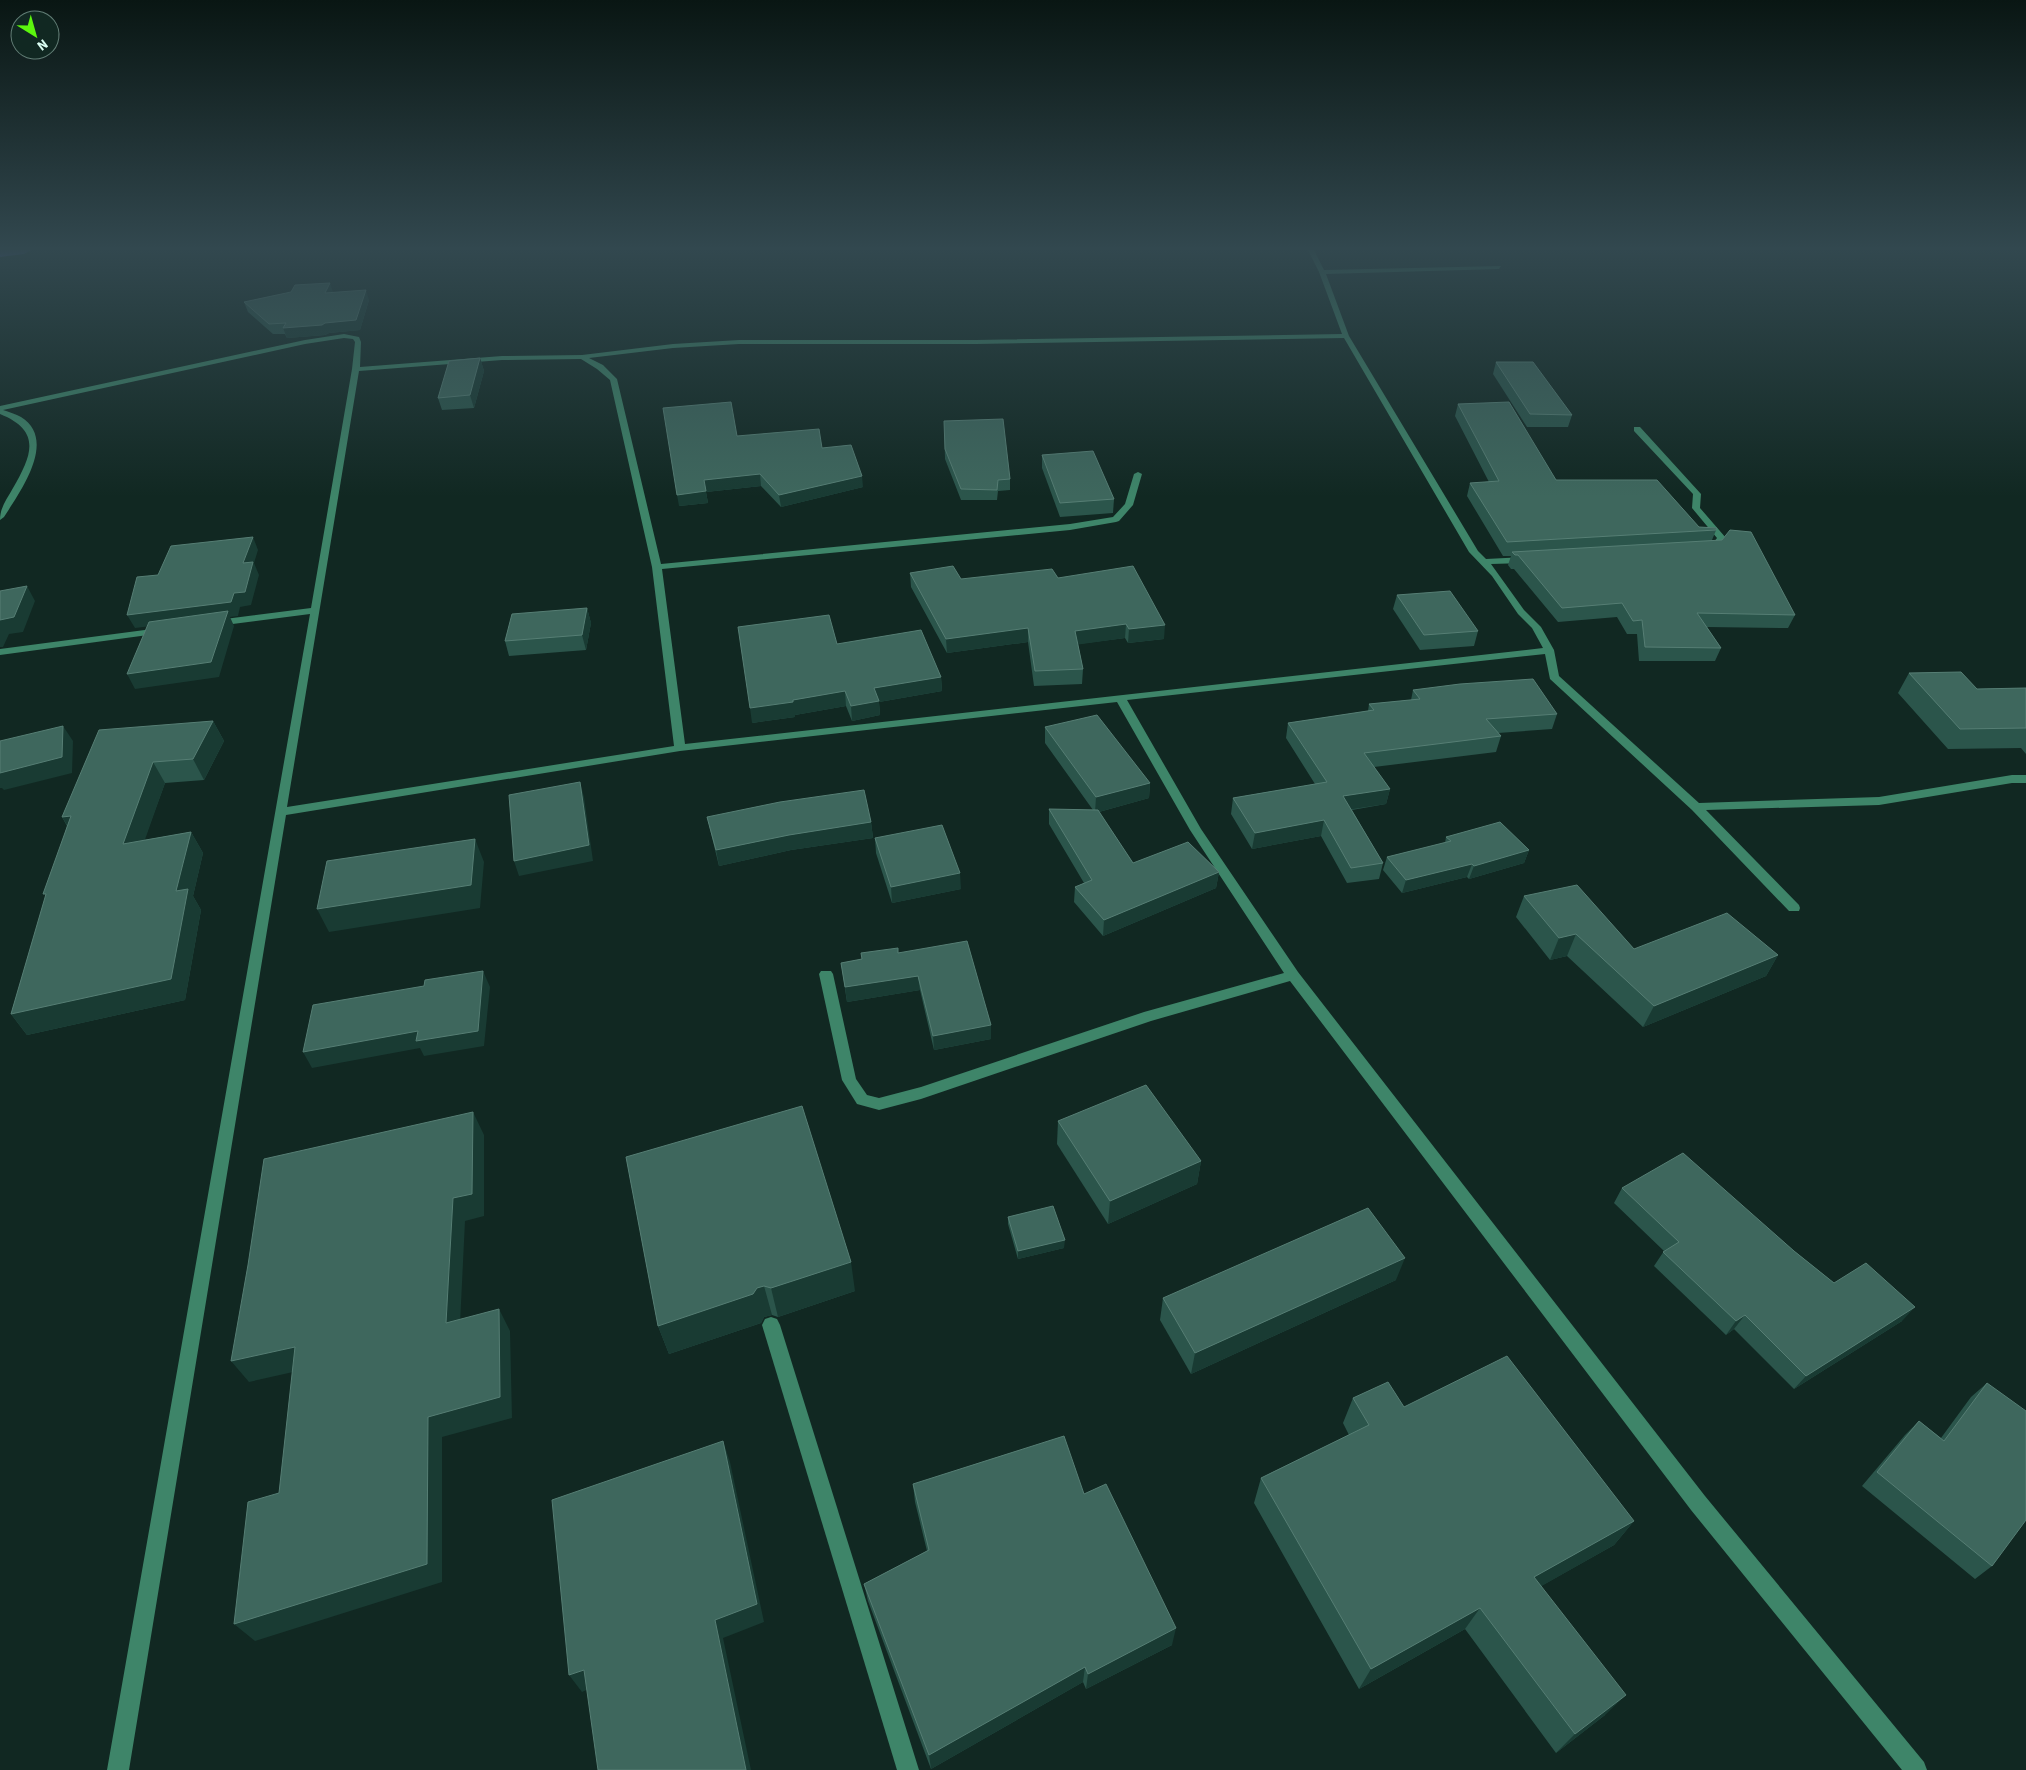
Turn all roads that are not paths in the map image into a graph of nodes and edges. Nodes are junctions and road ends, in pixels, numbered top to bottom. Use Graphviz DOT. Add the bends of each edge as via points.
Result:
graph roads {
  1 [pos="1345,333"];
  2 [pos="1346,336"];
  3 [pos="582,357"];
  4 [pos="356,369"];
  5 [pos="0,409"];
  6 [pos="1637,429"];
  7 [pos="1138,474"];
  8 [pos="0,517"];
  9 [pos="1701,549"];
  10 [pos="1534,559"];
  11 [pos="1484,562"];
  12 [pos="656,567"];
  13 [pos="316,610"];
  14 [pos="207,624"];
  15 [pos="168,630"];
  16 [pos="1549,650"];
  17 [pos="0,652"];
  18 [pos="1120,698"];
  19 [pos="680,748"];
  20 [pos="2026,779"];
  21 [pos="1696,807"];
  22 [pos="282,812"];
  23 [pos="1794,908"];
  24 [pos="826,974"];
  25 [pos="1293,975"];
  26 [pos="771,1325"];
  27 [pos="118,1770"];
  28 [pos="908,1770"];
  29 [pos="1916,1770"];
  1 -- 2 [label="street"];
  2 -- 3 [label="street" via="966,343 739,342"];
  2 -- 11 [label="street" via="1474,552"];
  3 -- 4 [label="street" via="502,358"];
  3 -- 12 [label="street" via="600,366 613,379"];
  4 -- 5 [label="street" via="358,342 356,337 344,336"];
  4 -- 13 [label="street"];
  5 -- 8 [label="street" via="15,414 26,423 35,447 29,467"];
  6 -- 9 [label="street" via="1697,494 1696,508 1722,538 1714,549"];
  7 -- 12 [label="street" via="1129,505 1116,520"];
  10 -- 11 [label="street"];
  11 -- 16 [label="street" via="1536,627"];
  12 -- 19 [label="street"];
  13 -- 14 [label="street"];
  13 -- 22 [label="street"];
  15 -- 17 [label="street"];
  16 -- 18 [label="street"];
  16 -- 21 [label="street" via="1554,677"];
  18 -- 19 [label="street"];
  18 -- 25 [label="street" via="1196,830"];
  19 -- 22 [label="street"];
  20 -- 21 [label="street" via="1879,801"];
  21 -- 23 [label="street"];
  22 -- 27 [label="street"];
  24 -- 25 [label="street" via="849,1080 862,1100 879,1104 921,1093 1149,1016"];
  25 -- 29 [label="street" via="1698,1503"];
  26 -- 28 [label="street"];
}
